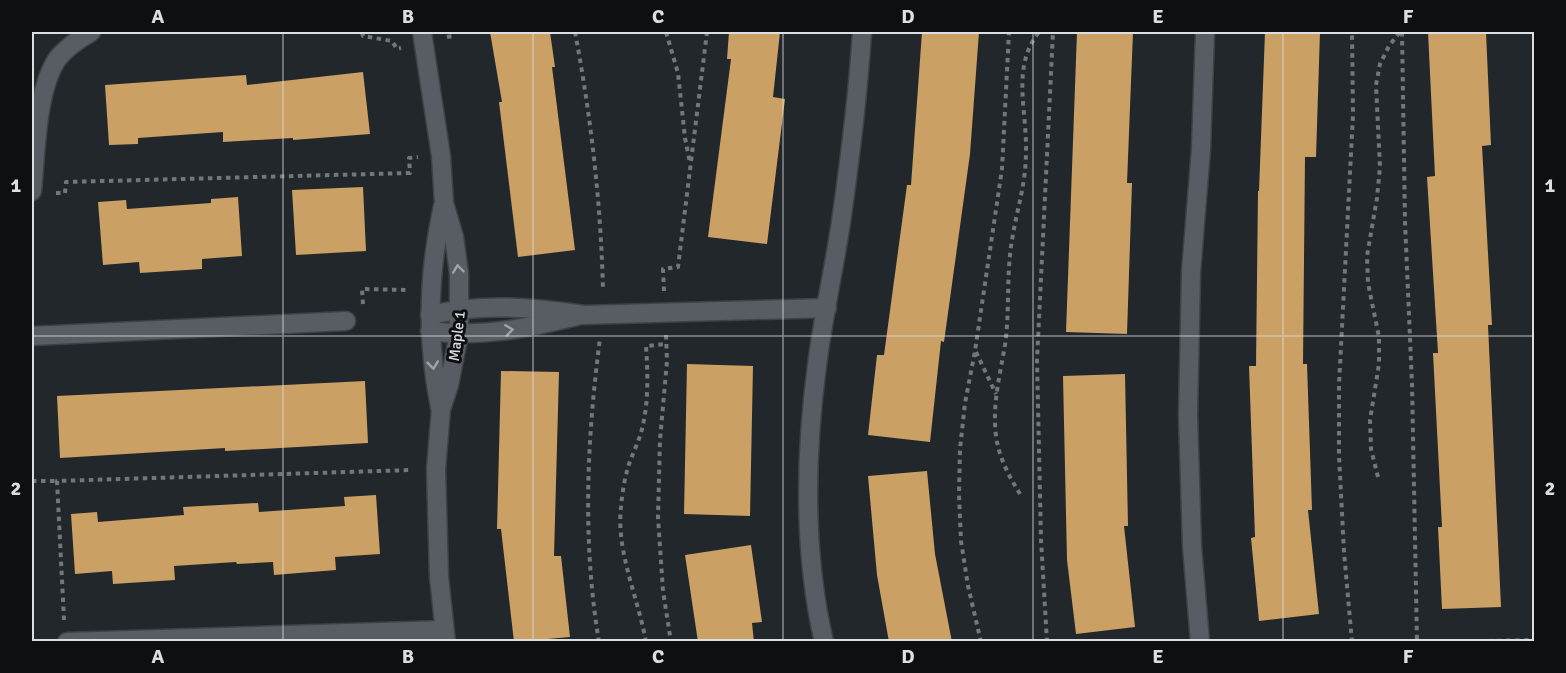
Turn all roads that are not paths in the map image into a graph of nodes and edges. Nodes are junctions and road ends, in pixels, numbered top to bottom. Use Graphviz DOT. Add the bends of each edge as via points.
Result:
graph roads {
  1 [pos="91,32"];
  2 [pos="862,32"];
  3 [pos="1205,32"];
  4 [pos="423,37"];
  5 [pos="32,191"];
  6 [pos="444,203"];
  7 [pos="827,308"];
  8 [pos="460,310"];
  9 [pos="584,315"];
  10 [pos="346,321"];
  11 [pos="430,323"];
  12 [pos="459,334"];
  13 [pos="32,336"];
  14 [pos="441,409"];
  15 [pos="66,636"];
  16 [pos="445,636"];
  17 [pos="824,642"];
  18 [pos="1200,642"];
  1 -- 5 [label="street" via="58,58 48,78"];
  2 -- 7 [label="street"];
  3 -- 18 [label="street" via="1191,272 1188,414"];
  4 -- 6 [label="street, Maple 1"];
  8 -- 6 [label="street, Maple 1, one-way" via="454,237"];
  6 -- 11 [label="street" via="433,258"];
  7 -- 9 [label="street"];
  7 -- 17 [label="street" via="817,363 808,473 815,583"];
  8 -- 9 [label="street" via="503,306"];
  8 -- 11 [label="street"];
  8 -- 12 [label="street, Maple 1"];
  12 -- 9 [label="street, one-way" via="505,331"];
  10 -- 13 [label="street"];
  11 -- 12 [label="street"];
  11 -- 14 [label="street, one-way"];
  12 -- 14 [label="street, Maple 1"];
  14 -- 16 [label="street, Maple 1" via="436,469"];
  15 -- 16 [label="street"];
}
